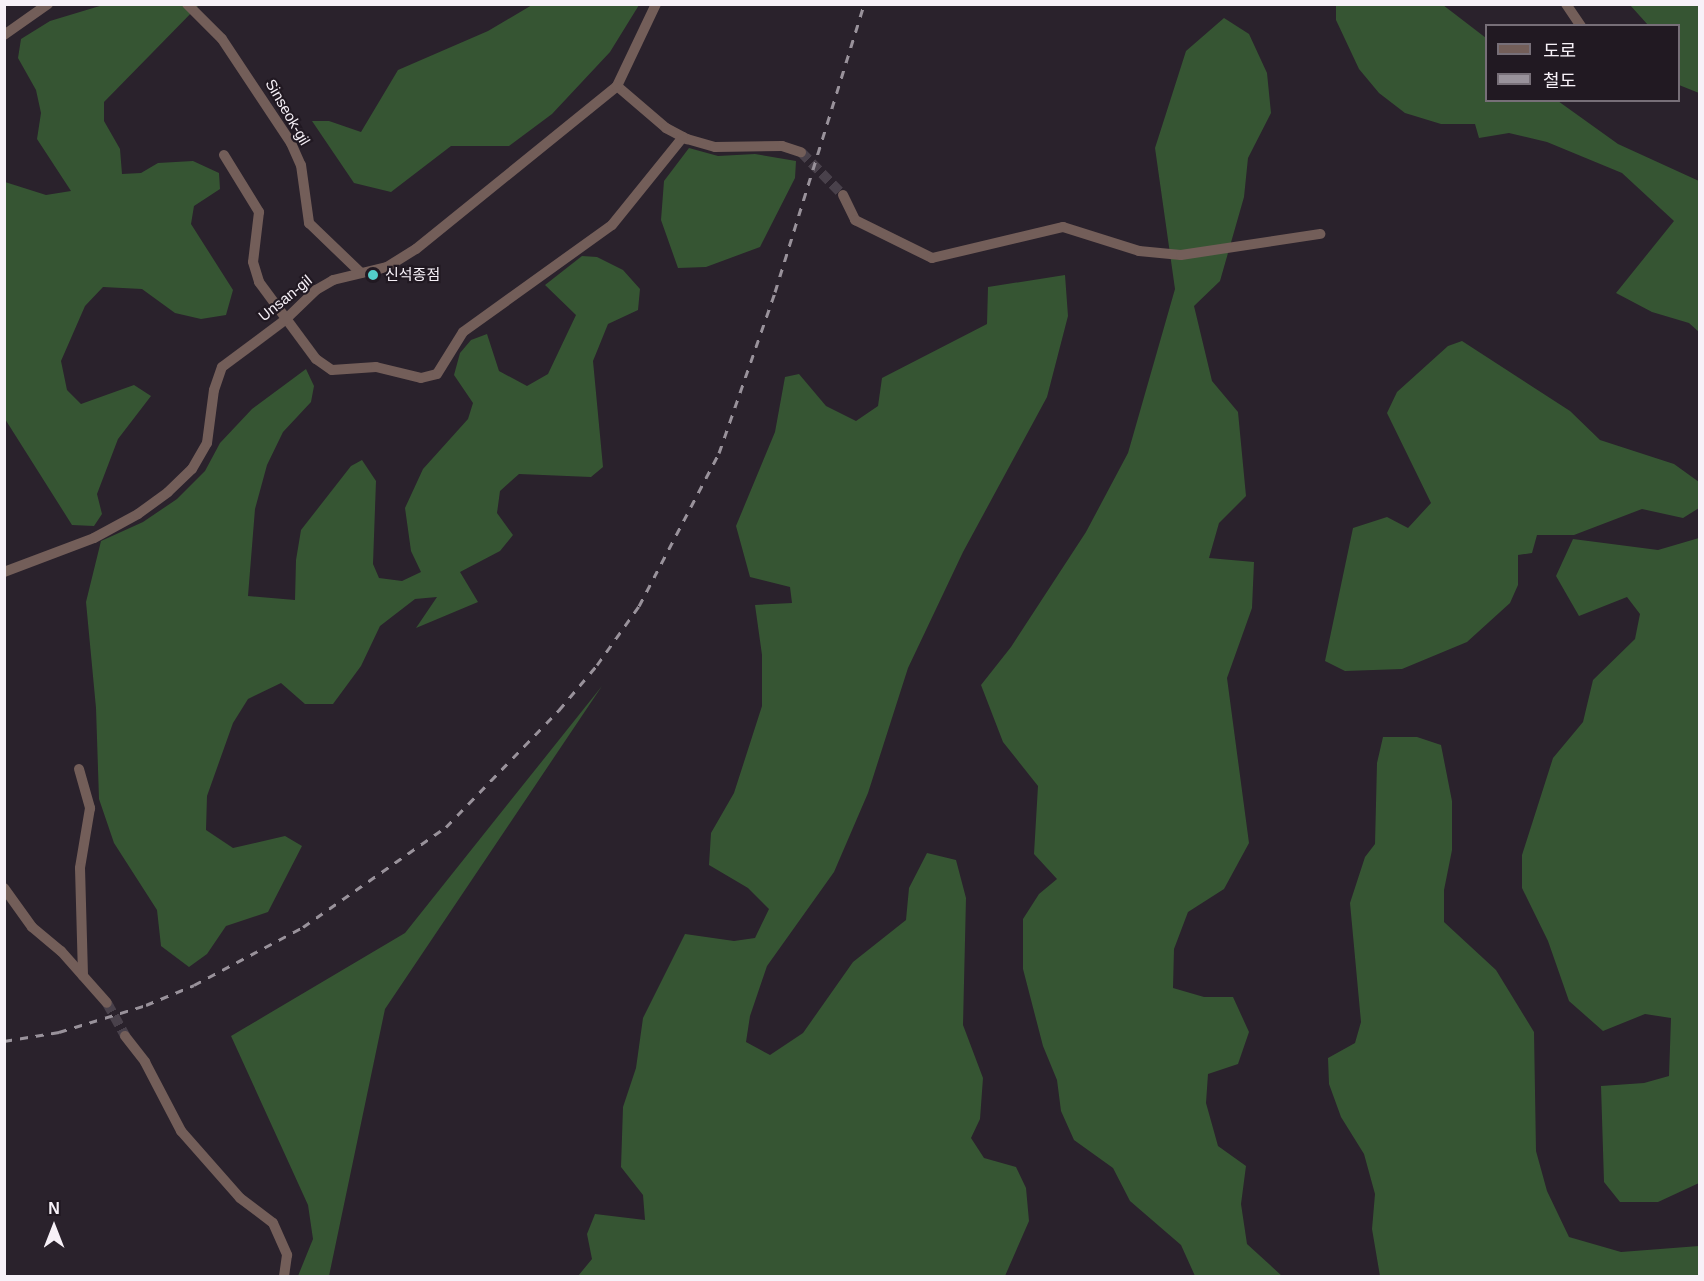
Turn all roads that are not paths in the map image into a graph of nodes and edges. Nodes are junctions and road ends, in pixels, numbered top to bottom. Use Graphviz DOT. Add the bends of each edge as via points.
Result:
graph roads {
  1 [pos="48,4"];
  2 [pos="187,4"];
  3 [pos="656,4"];
  4 [pos="1566,4"];
  5 [pos="1580,24"];
  6 [pos="4,34"];
  7 [pos="617,86"];
  8 [pos="683,136"];
  9 [pos="801,152"];
  10 [pos="224,155"];
  11 [pos="843,195"];
  12 [pos="1320,234"];
  13 [pos="361,273"];
  14 [pos="285,320"];
  15 [pos="4,572"];
  16 [pos="79,769"];
  17 [pos="4,888"];
  18 [pos="83,976"];
  19 [pos="107,1003"];
  20 [pos="125,1036"];
  21 [pos="284,1276"];
  1 -- 6 [label="street"];
  2 -- 13 [label="street, Sinseok-gil" via="228,46 291,143 301,165 309,223"];
  3 -- 7 [label="street, Unsan-gil"];
  4 -- 5 [label="street"];
  7 -- 8 [label="street" via="666,128"];
  7 -- 13 [label="street, Unsan-gil" via="416,249 387,267"];
  8 -- 9 [label="street" via="715,147 782,146"];
  8 -- 14 [label="street" via="612,225 463,332 437,374 413,378 369,367 332,370 316,359"];
  10 -- 14 [label="street" via="259,212 254,271 265,294"];
  11 -- 12 [label="street" via="855,220 932,258 1063,227 1139,251 1181,255"];
  13 -- 14 [label="street, Unsan-gil" via="333,280 316,290"];
  14 -- 15 [label="street, Unsan-gil" via="222,367 214,390 207,443 192,469 168,492 94,538"];
  16 -- 18 [label="street" via="90,808 80,868"];
  17 -- 18 [label="street" via="32,927"];
  18 -- 19 [label="street"];
  20 -- 21 [label="street" via="145,1062 181,1131 240,1198 273,1223 287,1255"];
}
